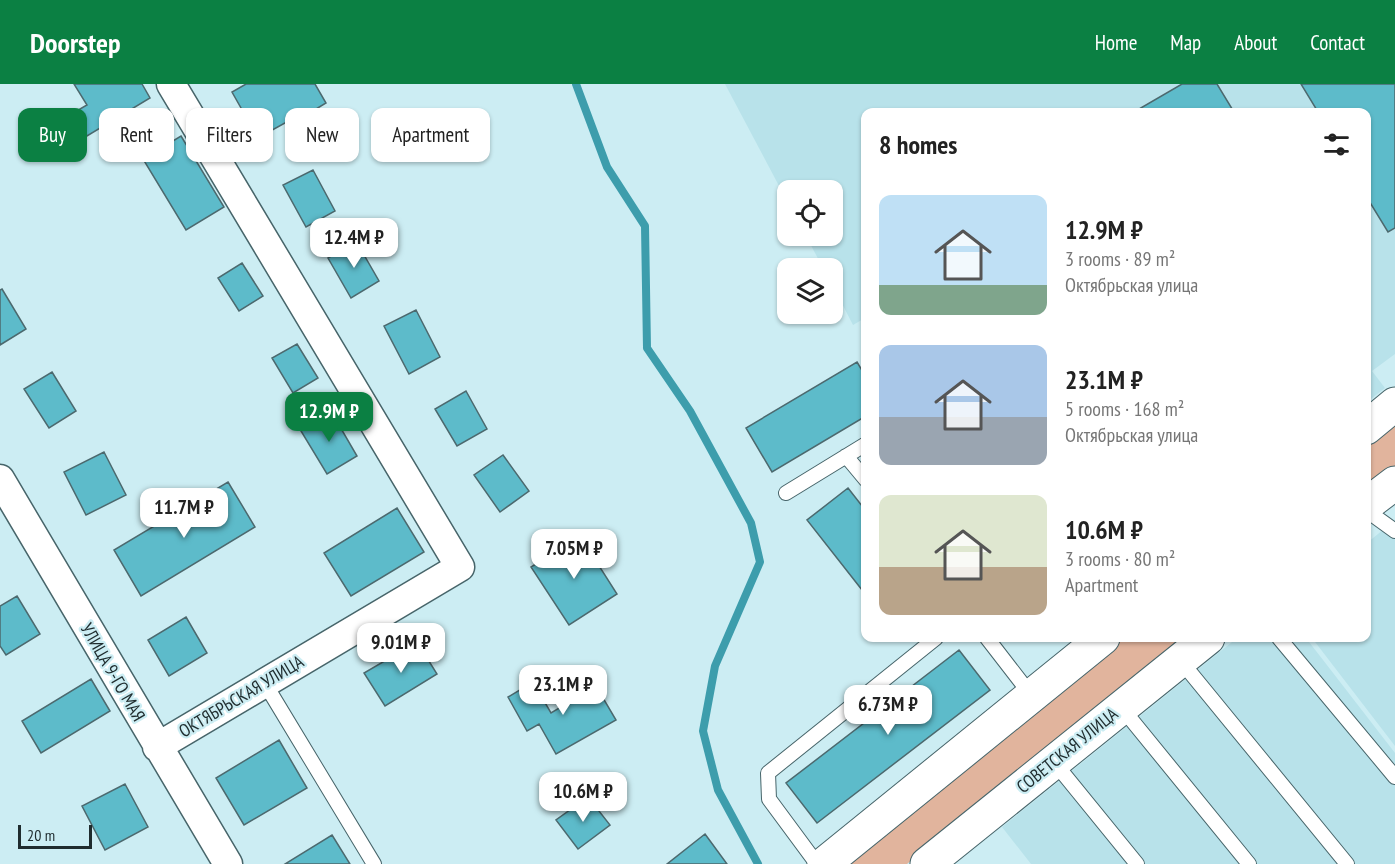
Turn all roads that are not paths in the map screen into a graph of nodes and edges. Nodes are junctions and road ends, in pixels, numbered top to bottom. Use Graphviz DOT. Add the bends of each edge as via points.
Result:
graph roads {
  1 [pos="171,84"];
  2 [pos="1395,404"];
  3 [pos="1371,424"];
  4 [pos="861,447"];
  5 [pos="846,456"];
  6 [pos="861,474"];
  7 [pos="0,479"];
  8 [pos="1395,483"];
  9 [pos="786,493"];
  10 [pos="1371,504"];
  11 [pos="1371,512"];
  12 [pos="1395,531"];
  13 [pos="931,642"];
  14 [pos="990,642"];
  15 [pos="1098,642"];
  16 [pos="1203,642"];
  17 [pos="1282,642"];
  18 [pos="1180,660"];
  19 [pos="264,682"];
  20 [pos="1031,695"];
  21 [pos="1121,707"];
  22 [pos="157,747"];
  23 [pos="1054,762"];
  24 [pos="1395,777"];
  25 [pos="228,864"];
  26 [pos="374,864"];
  27 [pos="817,864"];
  28 [pos="824,864"];
  29 [pos="927,864"];
  30 [pos="1137,864"];
  31 [pos="1249,864"];
  32 [pos="1347,864"];
  1 -- 19 [label="street, ОКТЯБРЬСКАЯ УЛИЦА" via="460,567"];
  2 -- 3 [label="main road"];
  4 -- 5 [label="lane"];
  5 -- 6 [label="lane"];
  5 -- 9 [label="lane"];
  7 -- 22 [label="street, УЛИЦА 9-ГО МАЯ"];
  8 -- 10 [label="main road"];
  11 -- 12 [label="lane"];
  13 -- 27 [label="lane" via="768,773 769,799"];
  14 -- 20 [label="lane"];
  15 -- 20 [label="main road"];
  16 -- 18 [label="main road, СОВЕТСКАЯ УЛИЦА"];
  17 -- 24 [label="lane"];
  18 -- 21 [label="main road, СОВЕТСКАЯ УЛИЦА"];
  18 -- 32 [label="lane"];
  19 -- 22 [label="street, ОКТЯБРЬСКАЯ УЛИЦА"];
  19 -- 26 [label="lane"];
  20 -- 28 [label="main road"];
  21 -- 23 [label="main road, СОВЕТСКАЯ УЛИЦА"];
  21 -- 31 [label="lane"];
  22 -- 25 [label="street, УЛИЦА 9-ГО МАЯ"];
  23 -- 29 [label="main road, СОВЕТСКАЯ УЛИЦА"];
  23 -- 30 [label="lane"];
}
